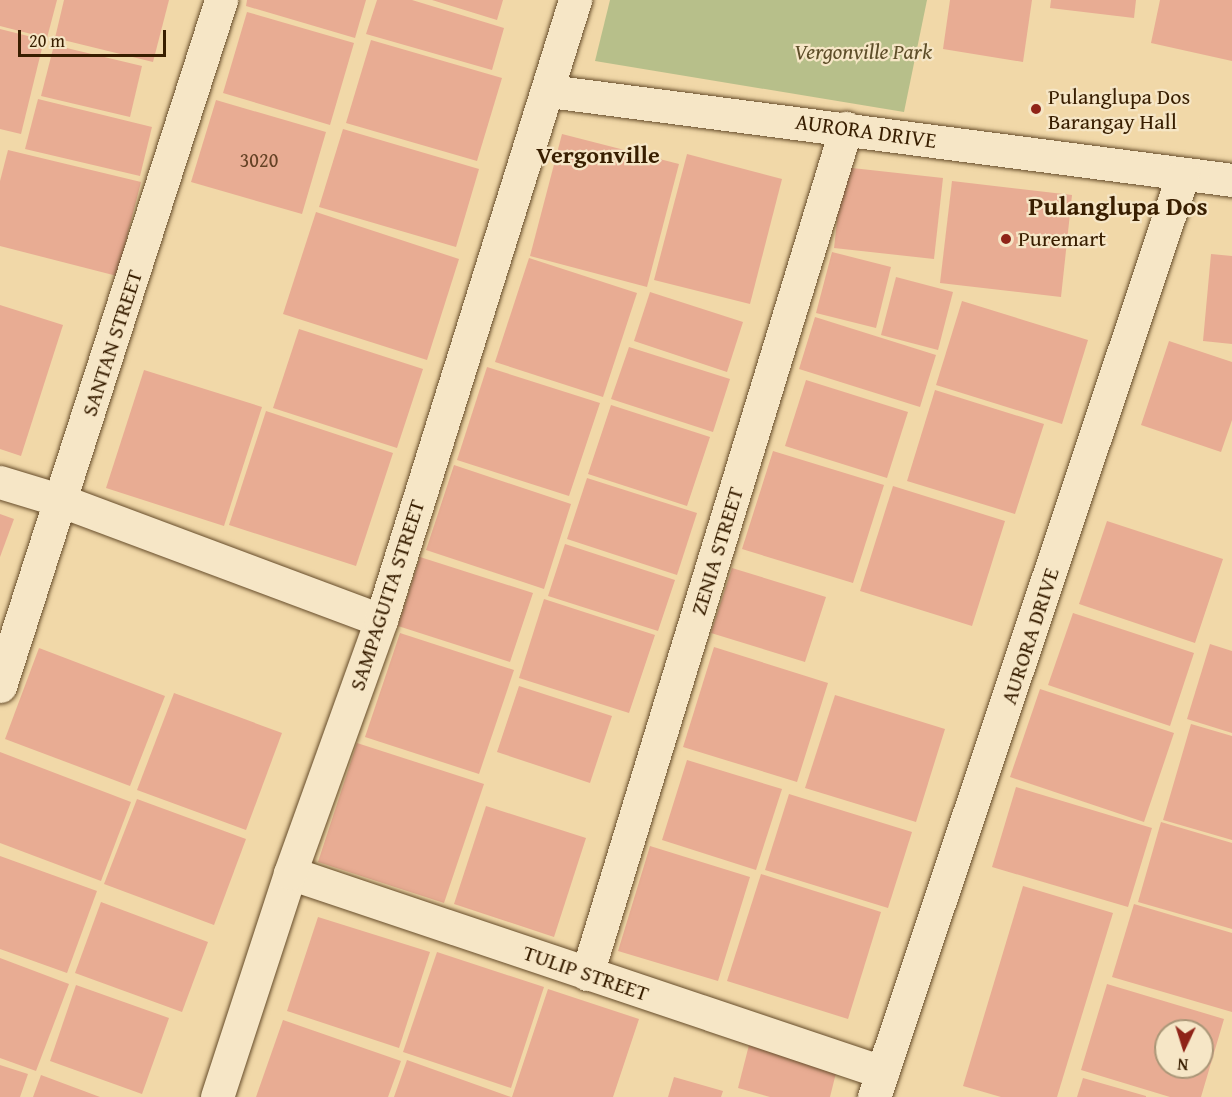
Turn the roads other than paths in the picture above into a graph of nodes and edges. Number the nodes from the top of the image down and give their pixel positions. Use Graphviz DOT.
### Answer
graph roads {
  1 [pos="221,0"];
  2 [pos="575,0"];
  3 [pos="549,91"];
  4 [pos="846,128"];
  5 [pos="1183,174"];
  6 [pos="1232,180"];
  7 [pos="0,482"];
  8 [pos="62,501"];
  9 [pos="381,620"];
  10 [pos="0,686"];
  11 [pos="290,873"];
  12 [pos="587,974"];
  13 [pos="878,1084"];
  14 [pos="217,1097"];
  1 -- 8 [label="street, SANTAN STREET"];
  2 -- 3 [label="street, SAMPAGUITA STREET"];
  3 -- 4 [label="street, AURORA DRIVE"];
  3 -- 9 [label="street, SAMPAGUITA STREET"];
  4 -- 5 [label="street, AURORA DRIVE"];
  4 -- 12 [label="street, ZENIA STREET"];
  5 -- 6 [label="street, AURORA DRIVE"];
  5 -- 13 [label="street, AURORA DRIVE"];
  7 -- 8 [label="street"];
  8 -- 9 [label="street"];
  8 -- 10 [label="street, SANTAN STREET"];
  9 -- 11 [label="street, SAMPAGUITA STREET"];
  11 -- 12 [label="street, TULIP STREET"];
  11 -- 14 [label="street, SAMPAGUITA STREET"];
  12 -- 13 [label="street, TULIP STREET"];
}
